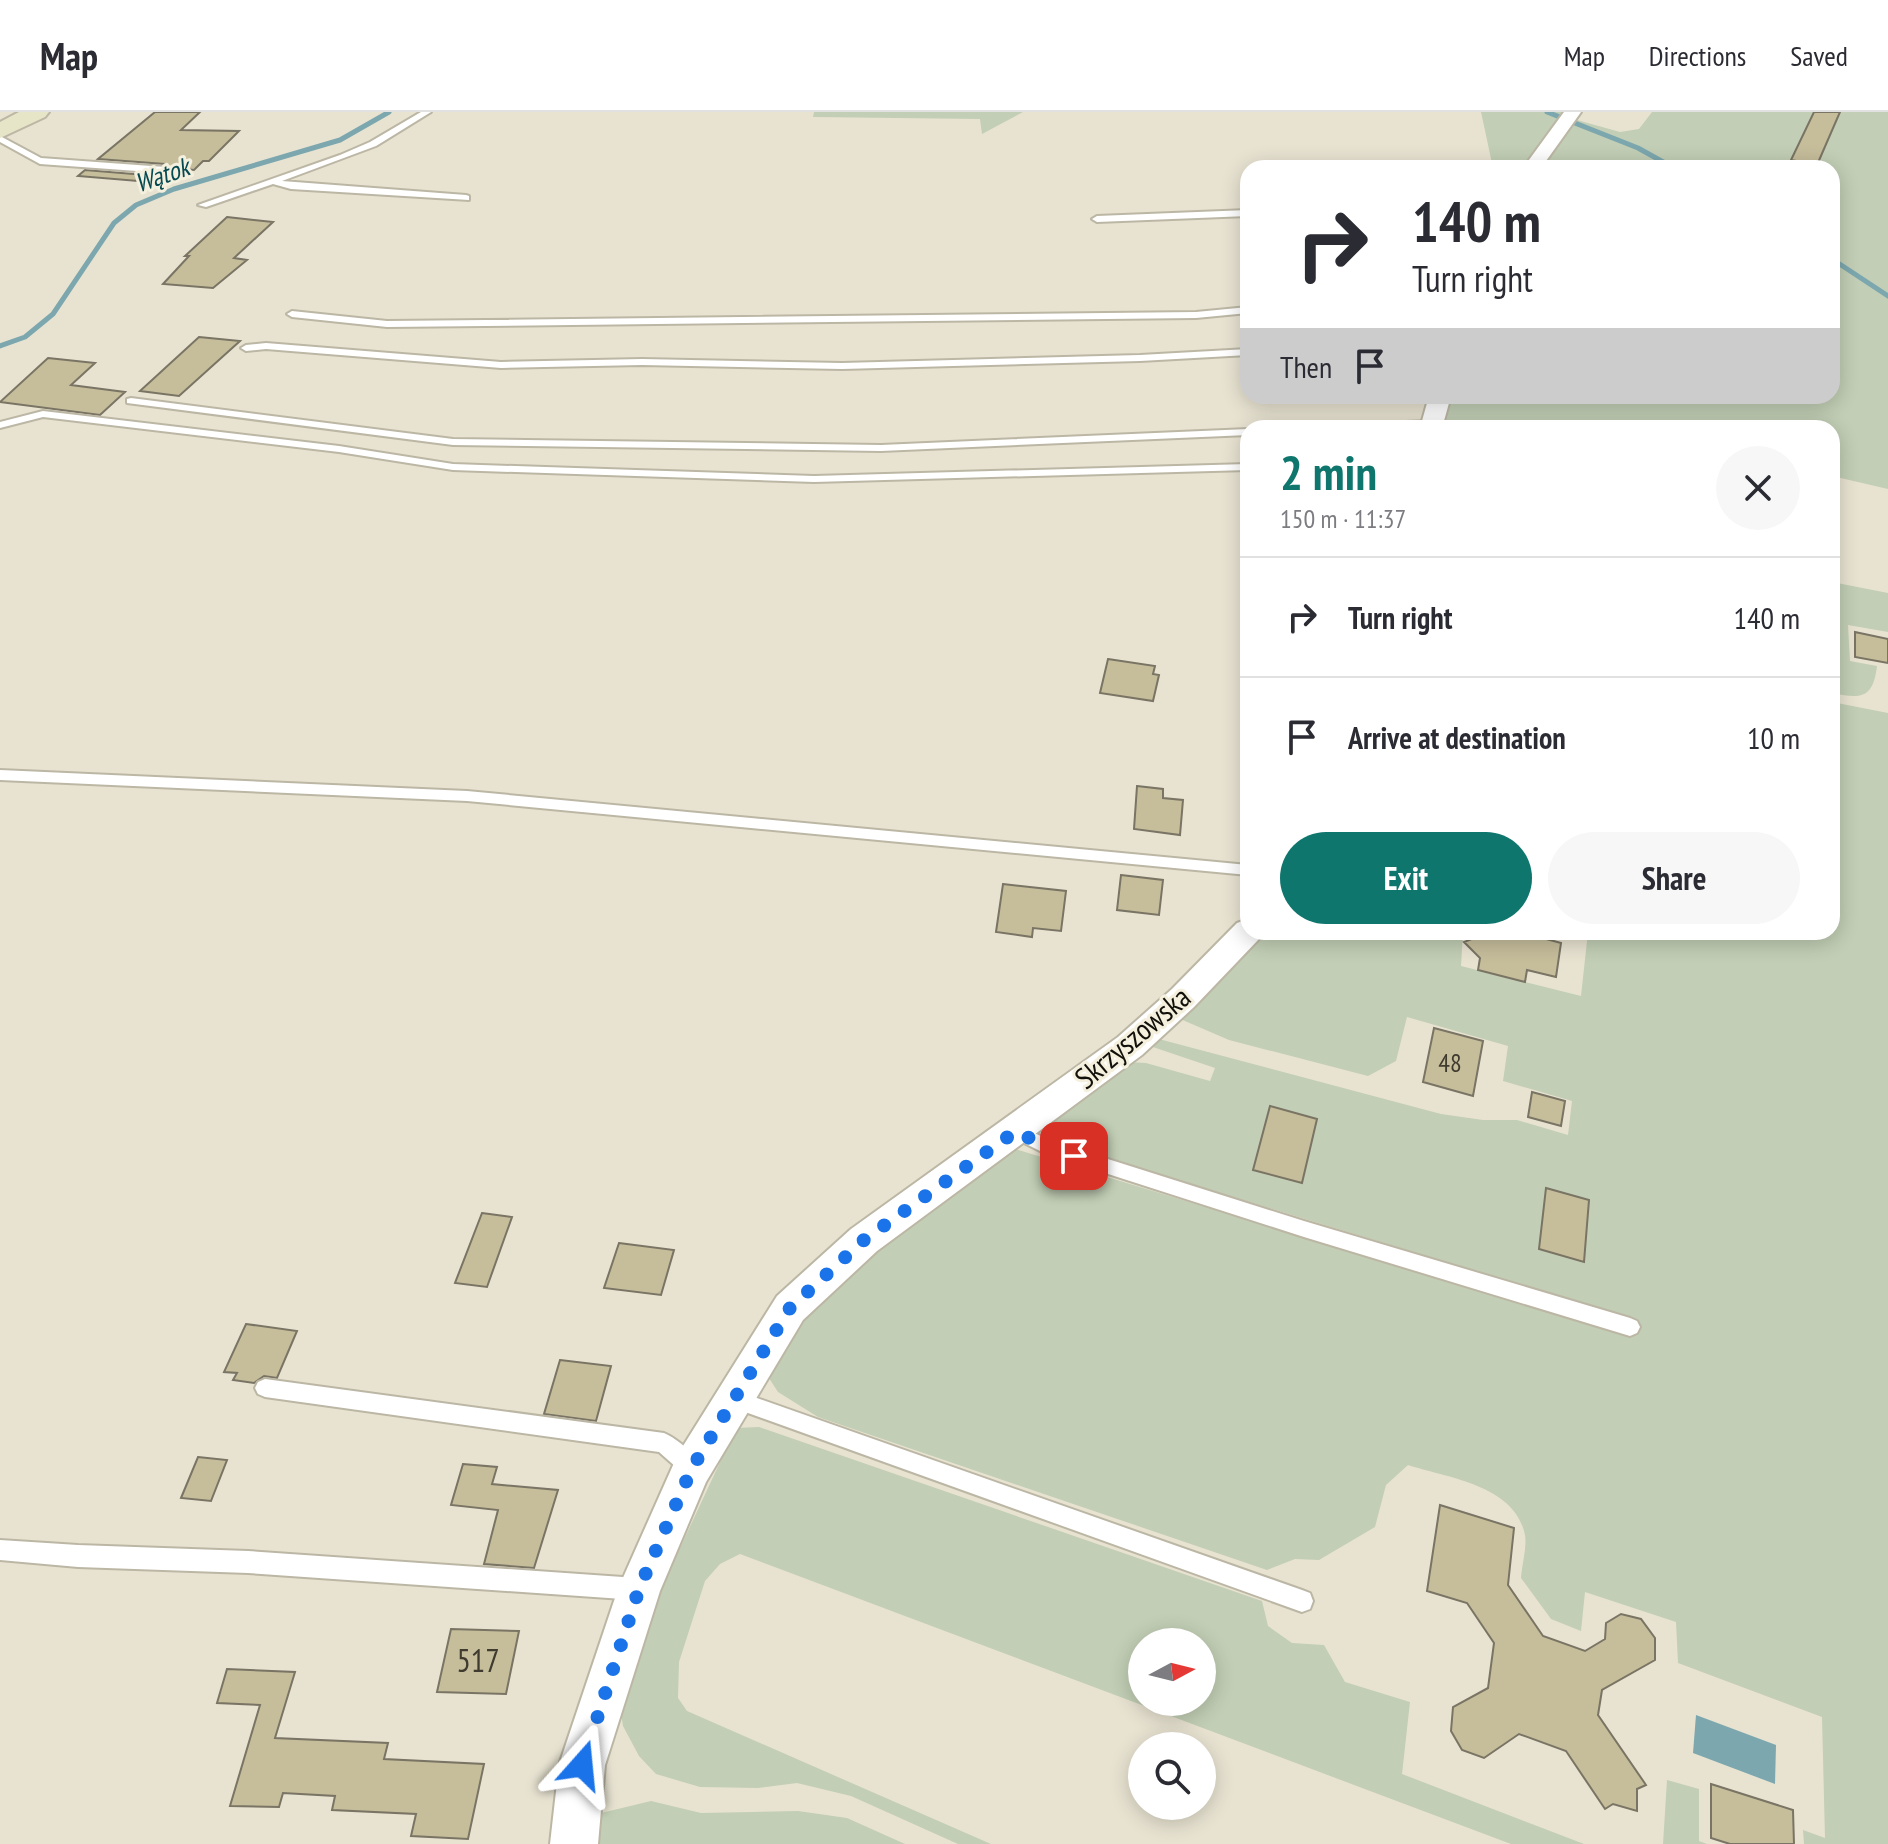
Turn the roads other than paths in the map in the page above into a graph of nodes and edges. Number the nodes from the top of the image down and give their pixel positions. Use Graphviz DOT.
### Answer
graph roads {
  1 [pos="37,112"];
  2 [pos="427,112"];
  3 [pos="1569,117"];
  4 [pos="0,131"];
  5 [pos="0,139"];
  6 [pos="1538,160"];
  7 [pos="165,170"];
  8 [pos="273,181"];
  9 [pos="466,198"];
  10 [pos="203,205"];
  11 [pos="1240,213"];
  12 [pos="1097,219"];
  13 [pos="1240,311"];
  14 [pos="292,314"];
  15 [pos="246,348"];
  16 [pos="1240,352"];
  17 [pos="131,401"];
  18 [pos="0,425"];
  19 [pos="1240,432"];
  20 [pos="1240,467"];
  21 [pos="0,775"];
  22 [pos="1240,869"];
  23 [pos="1240,939"];
  24 [pos="1016,1131"];
  25 [pos="1630,1327"];
  26 [pos="265,1388"];
  27 [pos="734,1399"];
  28 [pos="692,1468"];
  29 [pos="0,1550"];
  30 [pos="639,1589"];
  31 [pos="1302,1601"];
  32 [pos="574,1844"];
  1 -- 4 [label="street"];
  2 -- 8 [label="lane"];
  3 -- 6 [label="street"];
  5 -- 7 [label="lane"];
  8 -- 9 [label="lane"];
  8 -- 10 [label="lane"];
  11 -- 12 [label="lane"];
  13 -- 14 [label="lane"];
  15 -- 16 [label="lane"];
  17 -- 19 [label="lane"];
  18 -- 20 [label="lane"];
  21 -- 22 [label="lane"];
  23 -- 24 [label="street, Skrzyszowska"];
  24 -- 25 [label="lane"];
  24 -- 27 [label="street, Skrzyszowska"];
  26 -- 28 [label="lane"];
  27 -- 28 [label="street, Skrzyszowska"];
  27 -- 31 [label="lane"];
  28 -- 30 [label="street, Skrzyszowska"];
  29 -- 30 [label="lane"];
  30 -- 32 [label="street, Skrzyszowska"];
}
